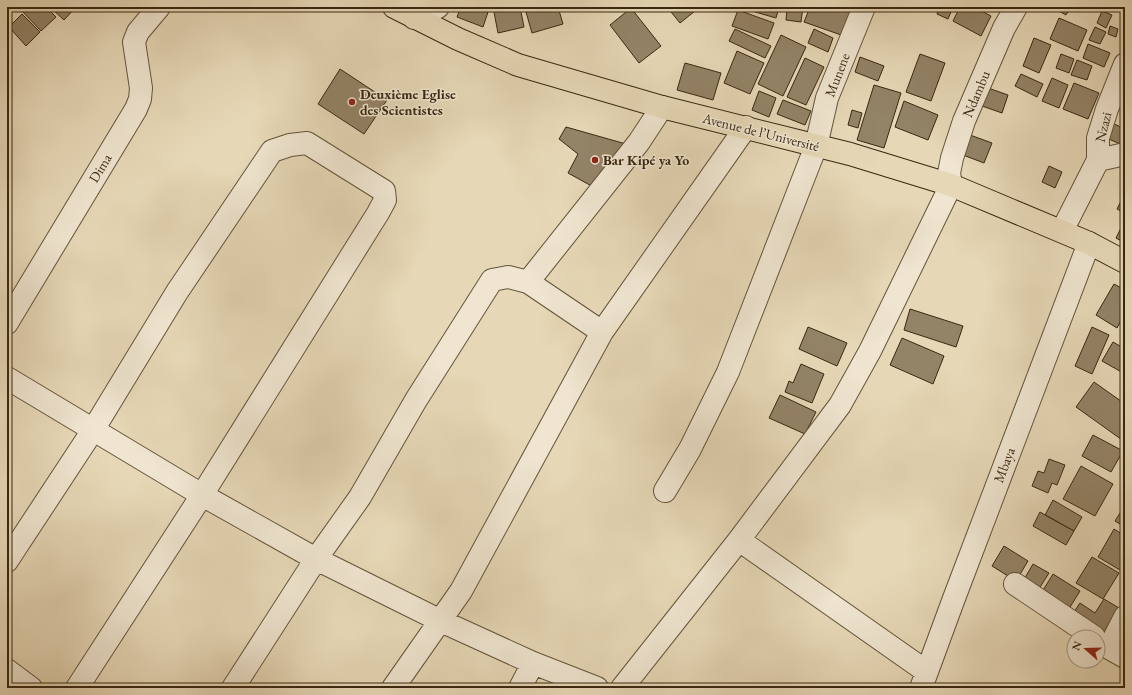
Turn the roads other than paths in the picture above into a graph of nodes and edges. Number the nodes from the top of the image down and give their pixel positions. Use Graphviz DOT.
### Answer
graph roads {
  1 [pos="159,7"];
  2 [pos="394,7"];
  3 [pos="438,7"];
  4 [pos="864,7"];
  5 [pos="1016,7"];
  6 [pos="414,18"];
  7 [pos="1125,64"];
  8 [pos="662,106"];
  9 [pos="746,127"];
  10 [pos="816,146"];
  11 [pos="1125,154"];
  12 [pos="1098,160"];
  13 [pos="951,185"];
  14 [pos="1062,231"];
  15 [pos="1089,243"];
  16 [pos="1125,262"];
  17 [pos="528,282"];
  18 [pos="7,323"];
  19 [pos="602,332"];
  20 [pos="7,378"];
  21 [pos="93,430"];
  22 [pos="665,491"];
  23 [pos="202,495"];
  24 [pos="739,540"];
  25 [pos="316,559"];
  26 [pos="7,561"];
  27 [pos="1015,584"];
  28 [pos="1125,617"];
  29 [pos="441,621"];
  30 [pos="1082,629"];
  31 [pos="1106,645"];
  32 [pos="533,663"];
  33 [pos="7,670"];
  34 [pos="924,680"];
  35 [pos="590,687"];
  36 [pos="31,688"];
  37 [pos="77,688"];
  38 [pos="233,688"];
  39 [pos="393,688"];
  40 [pos="520,688"];
  41 [pos="622,688"];
  1 -- 18 [label="street, Dima"];
  2 -- 6 [label="main road, Avenue de l’Université"];
  3 -- 6 [label="street"];
  4 -- 10 [label="street, Munene"];
  5 -- 13 [label="street, Ndambu"];
  6 -- 8 [label="main road, Avenue de l’Université"];
  7 -- 12 [label="street, Nzazi"];
  8 -- 9 [label="main road, Avenue de l’Université"];
  8 -- 17 [label="street"];
  9 -- 10 [label="main road, Avenue de l’Université"];
  9 -- 19 [label="street"];
  10 -- 13 [label="main road, Avenue de l’Université"];
  10 -- 22 [label="street, Munene"];
  11 -- 12 [label="street"];
  12 -- 14 [label="street, Nzazi"];
  13 -- 14 [label="main road, Avenue de l’Université"];
  13 -- 24 [label="street"];
  14 -- 15 [label="main road, Avenue de l’Université"];
  15 -- 16 [label="main road, Avenue de l’Université"];
  15 -- 34 [label="street, Mbaya"];
  17 -- 19 [label="street"];
  17 -- 25 [label="street"];
  19 -- 29 [label="street"];
  20 -- 21 [label="street"];
  21 -- 23 [label="street"];
  21 -- 23 [label="street"];
  21 -- 26 [label="street"];
  23 -- 25 [label="street"];
  23 -- 37 [label="street"];
  24 -- 34 [label="street"];
  24 -- 41 [label="street"];
  25 -- 29 [label="street"];
  25 -- 38 [label="street"];
  27 -- 30 [label="street"];
  28 -- 31 [label="street"];
  29 -- 32 [label="street"];
  29 -- 39 [label="street"];
  32 -- 35 [label="street"];
  32 -- 40 [label="street"];
  33 -- 36 [label="street"];
}
